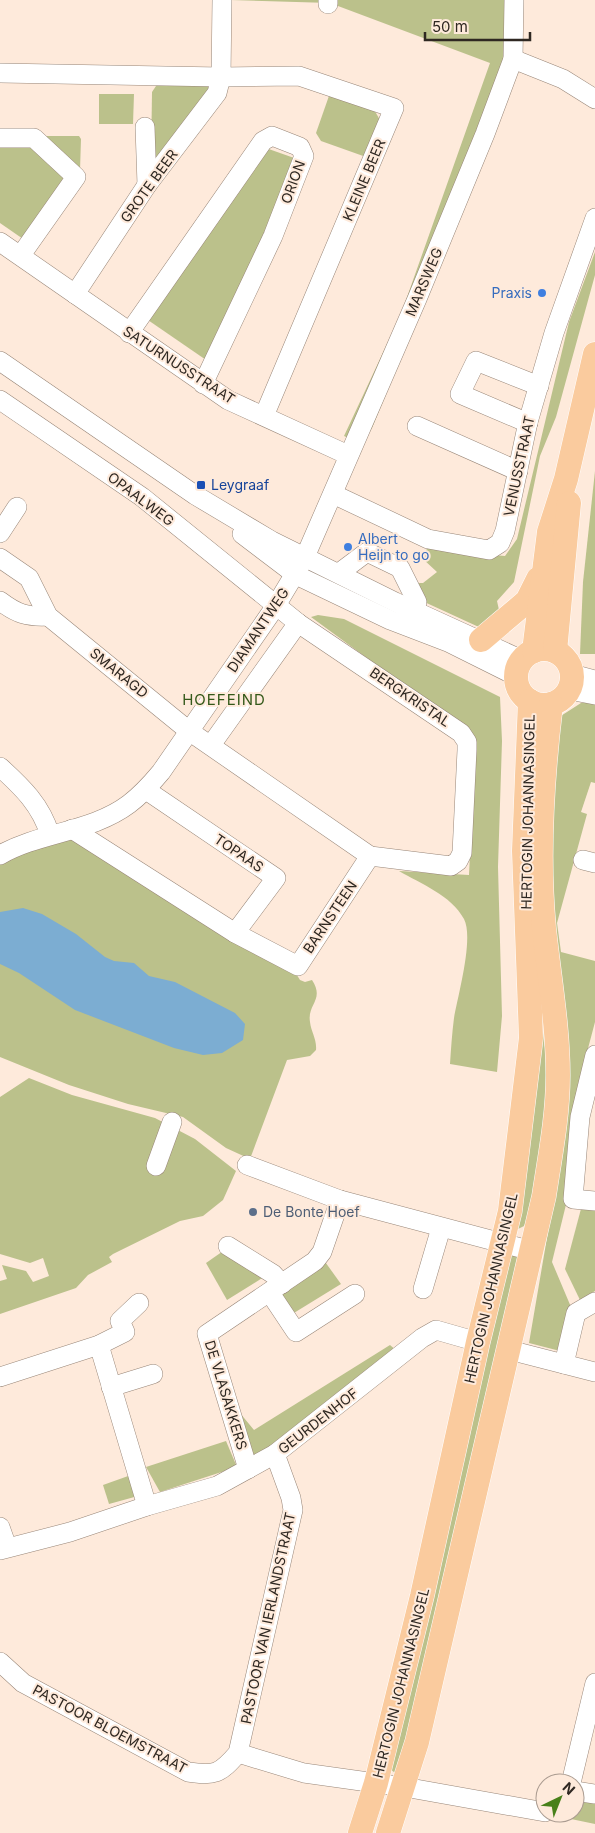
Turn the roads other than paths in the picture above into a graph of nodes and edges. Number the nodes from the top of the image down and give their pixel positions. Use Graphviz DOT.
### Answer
graph roads {
  1 [pos="222,0"];
  2 [pos="514,0"];
  3 [pos="513,59"];
  4 [pos="0,73"];
  5 [pos="221,77"];
  6 [pos="595,99"];
  7 [pos="145,126"];
  8 [pos="0,138"];
  9 [pos="147,185"];
  10 [pos="595,218"];
  11 [pos="0,242"];
  12 [pos="21,255"];
  13 [pos="74,294"];
  14 [pos="129,333"];
  15 [pos="595,354"];
  16 [pos="0,361"];
  17 [pos="203,384"];
  18 [pos="539,386"];
  19 [pos="0,400"];
  20 [pos="264,416"];
  21 [pos="528,423"];
  22 [pos="417,426"];
  23 [pos="348,455"];
  24 [pos="518,471"];
  25 [pos="566,479"];
  26 [pos="333,494"];
  27 [pos="195,495"];
  28 [pos="17,507"];
  29 [pos="0,533"];
  30 [pos="305,557"];
  31 [pos="0,558"];
  32 [pos="544,566"];
  33 [pos="339,573"];
  34 [pos="296,575"];
  35 [pos="0,601"];
  36 [pos="275,607"];
  37 [pos="48,616"];
  38 [pos="413,619"];
  39 [pos="298,623"];
  40 [pos="481,640"];
  41 [pos="532,660"];
  42 [pos="595,680"];
  43 [pos="556,692"];
  44 [pos="595,695"];
  45 [pos="189,731"];
  46 [pos="211,745"];
  47 [pos="0,767"];
  48 [pos="146,790"];
  49 [pos="72,829"];
  50 [pos="50,834"];
  51 [pos="0,855"];
  52 [pos="370,856"];
  53 [pos="235,932"];
  54 [pos="595,1055"];
  55 [pos="172,1122"];
  56 [pos="246,1165"];
  57 [pos="156,1166"];
  58 [pos="340,1200"];
  59 [pos="595,1201"];
  60 [pos="441,1228"];
  61 [pos="503,1244"];
  62 [pos="228,1246"];
  63 [pos="532,1251"];
  64 [pos="276,1289"];
  65 [pos="423,1290"];
  66 [pos="355,1294"];
  67 [pos="595,1302"];
  68 [pos="139,1303"];
  69 [pos="478,1342"];
  70 [pos="99,1345"];
  71 [pos="509,1350"];
  72 [pos="564,1364"];
  73 [pos="595,1372"];
  74 [pos="153,1374"];
  75 [pos="0,1377"];
  76 [pos="111,1387"];
  77 [pos="275,1454"];
  78 [pos="248,1469"];
  79 [pos="146,1512"];
  80 [pos="0,1527"];
  81 [pos="4,1548"];
  82 [pos="0,1662"];
  83 [pos="595,1683"];
  84 [pos="238,1753"];
  85 [pos="573,1773"];
  86 [pos="376,1783"];
  87 [pos="404,1786"];
  88 [pos="535,1810"];
  89 [pos="360,1833"];
  90 [pos="388,1833"];
  1 -- 5 [label="street, GROTE BEER"];
  2 -- 3 [label="street, MARSWEG"];
  3 -- 6 [label="street"];
  3 -- 23 [label="street, MARSWEG"];
  4 -- 5 [label="street"];
  5 -- 9 [label="street, GROTE BEER"];
  5 -- 20 [label="street, KLEINE BEER"];
  7 -- 9 [label="street"];
  8 -- 12 [label="street"];
  9 -- 13 [label="street, GROTE BEER"];
  10 -- 18 [label="street, VENUSSTRAAT"];
  11 -- 12 [label="street, SATURNUSSTRAAT"];
  12 -- 13 [label="street, SATURNUSSTRAAT"];
  13 -- 14 [label="street, SATURNUSSTRAAT"];
  14 -- 17 [label="street, SATURNUSSTRAAT"];
  14 -- 17 [label="street, ORION"];
  15 -- 25 [label="main road"];
  16 -- 27 [label="street"];
  17 -- 20 [label="street, SATURNUSSTRAAT"];
  18 -- 21 [label="street, VENUSSTRAAT"];
  18 -- 21 [label="street"];
  19 -- 36 [label="street, OPAALWEG"];
  20 -- 23 [label="street, SATURNUSSTRAAT"];
  21 -- 24 [label="street, VENUSSTRAAT"];
  22 -- 24 [label="street"];
  23 -- 26 [label="street, MARSWEG"];
  24 -- 26 [label="street, VENUSSTRAAT"];
  25 -- 32 [label="main road"];
  25 -- 41 [label="main road"];
  26 -- 30 [label="street, MARSWEG"];
  27 -- 30 [label="street"];
  27 -- 34 [label="street"];
  28 -- 29 [label="street"];
  30 -- 33 [label="street"];
  30 -- 34 [label="street, DIAMANTWEG"];
  31 -- 37 [label="street, SMARAGD"];
  32 -- 40 [label="main road"];
  32 -- 41 [label="main road"];
  33 -- 38 [label="street"];
  33 -- 38 [label="street"];
  34 -- 36 [label="street, DIAMANTWEG"];
  34 -- 38 [label="street"];
  35 -- 37 [label="street"];
  36 -- 39 [label="street, BERGKRISTAL"];
  36 -- 45 [label="street, DIAMANTWEG"];
  37 -- 45 [label="street, SMARAGD"];
  38 -- 40 [label="street"];
  38 -- 41 [label="street"];
  39 -- 46 [label="street, DIAMANTWEG"];
  39 -- 52 [label="street, BERGKRISTAL"];
  40 -- 41 [label="street"];
  41 -- 43 [label="main road"];
  41 -- 43 [label="main road"];
  42 -- 43 [label="street"];
  43 -- 44 [label="street"];
  43 -- 61 [label="main road, HERTOGIN JOHANNASINGEL"];
  43 -- 63 [label="main road, HERTOGIN JOHANNASINGEL"];
  45 -- 46 [label="street"];
  45 -- 48 [label="street, DIAMANTWEG"];
  46 -- 52 [label="street"];
  47 -- 50 [label="street"];
  48 -- 49 [label="street, DIAMANTWEG"];
  48 -- 53 [label="street, TOPAAS"];
  49 -- 50 [label="street, DIAMANTWEG"];
  49 -- 53 [label="street, BARNSTEEN"];
  50 -- 51 [label="street, DIAMANTWEG"];
  52 -- 53 [label="street, BARNSTEEN"];
  54 -- 59 [label="street"];
  55 -- 57 [label="street"];
  56 -- 58 [label="street"];
  58 -- 60 [label="street"];
  58 -- 64 [label="street, DE VLASAKKERS"];
  60 -- 61 [label="street"];
  60 -- 65 [label="street"];
  61 -- 63 [label="street"];
  61 -- 69 [label="main road, HERTOGIN JOHANNASINGEL"];
  62 -- 64 [label="street"];
  63 -- 71 [label="main road, HERTOGIN JOHANNASINGEL"];
  64 -- 66 [label="street"];
  64 -- 78 [label="street, DE VLASAKKERS"];
  67 -- 72 [label="street"];
  68 -- 70 [label="street"];
  69 -- 77 [label="street, GEURDENHOF"];
  69 -- 86 [label="main road, HERTOGIN JOHANNASINGEL"];
  70 -- 75 [label="street"];
  70 -- 76 [label="street"];
  71 -- 72 [label="street"];
  71 -- 87 [label="main road, HERTOGIN JOHANNASINGEL"];
  72 -- 73 [label="street"];
  74 -- 76 [label="street"];
  76 -- 79 [label="street"];
  77 -- 78 [label="street, GEURDENHOF"];
  77 -- 84 [label="street, PASTOOR VAN IERLANDSTRAAT"];
  78 -- 79 [label="street, GEURDENHOF"];
  79 -- 81 [label="street, GEURDENHOF"];
  80 -- 81 [label="street, GEURDENHOF"];
  82 -- 84 [label="street, PASTOOR BLOEMSTRAAT"];
  83 -- 85 [label="street"];
  84 -- 86 [label="street"];
  86 -- 87 [label="street"];
  86 -- 89 [label="main road, HERTOGIN JOHANNASINGEL"];
  87 -- 88 [label="street"];
  87 -- 90 [label="main road, HERTOGIN JOHANNASINGEL"];
}
